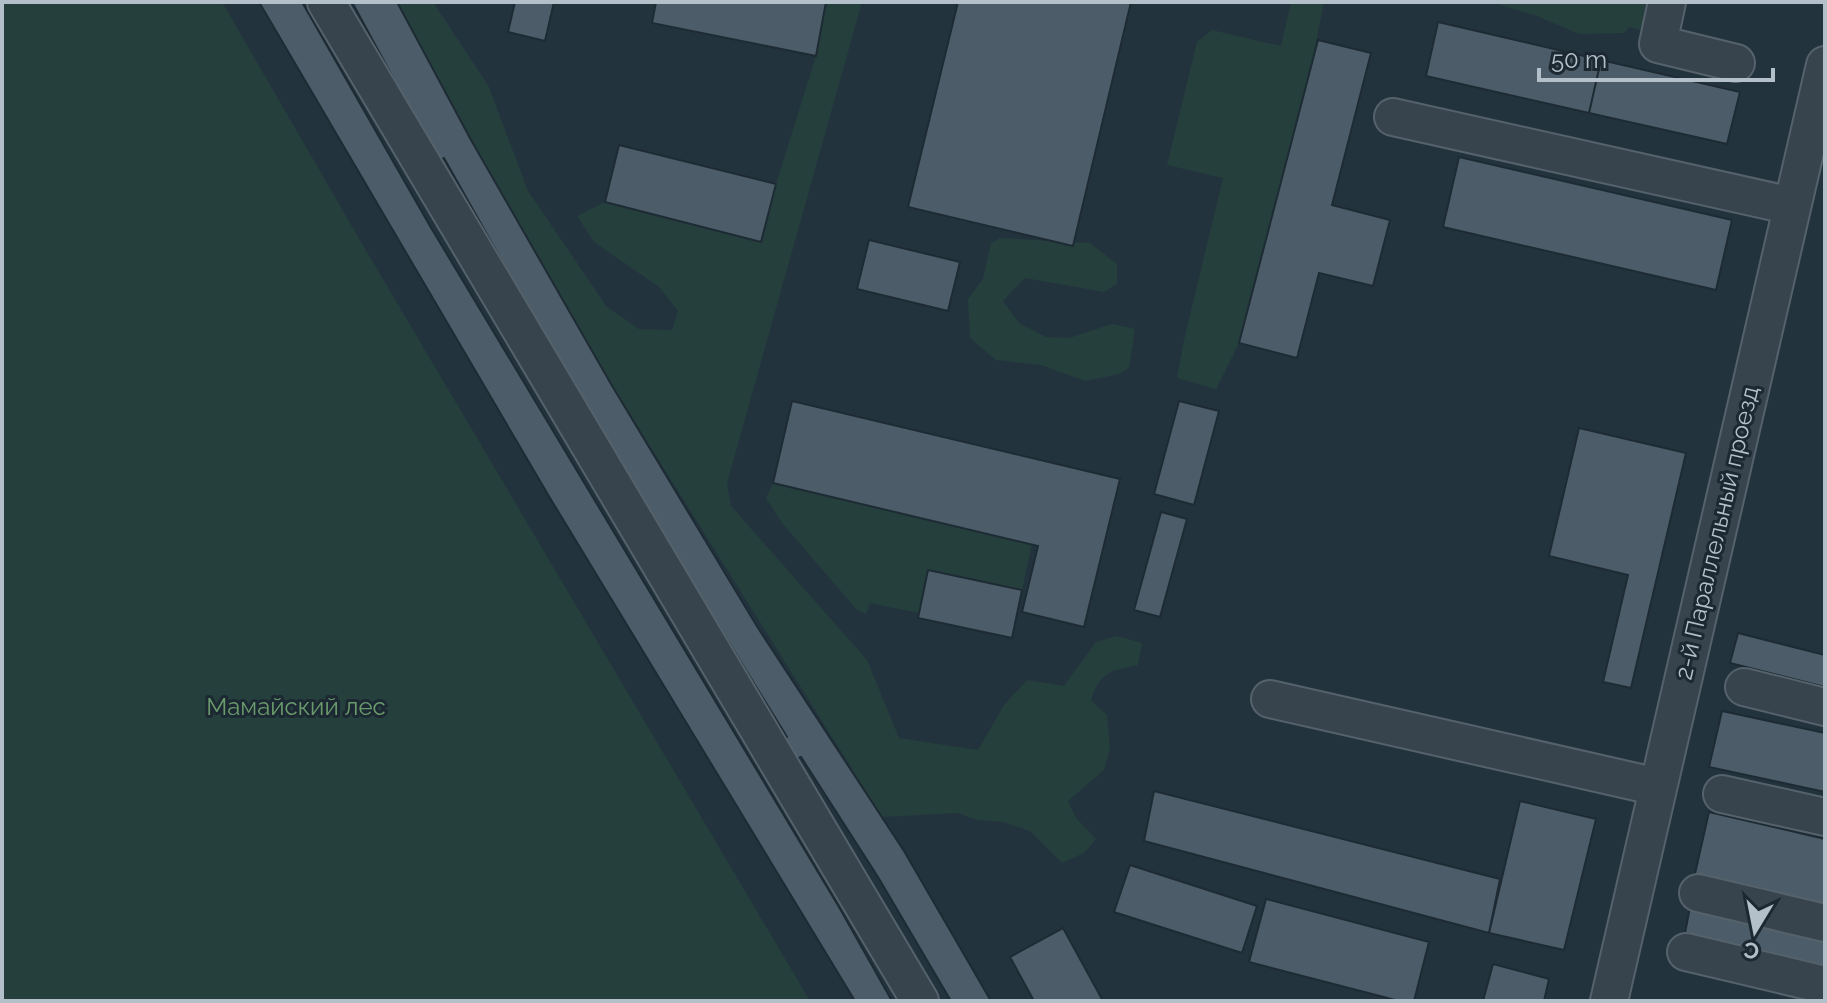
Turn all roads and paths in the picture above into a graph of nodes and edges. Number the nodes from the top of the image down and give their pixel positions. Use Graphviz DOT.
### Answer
graph roads {
  1 [pos="326,2"];
  2 [pos="1667,2"];
  3 [pos="1736,63"];
  4 [pos="1825,65"];
  5 [pos="1393,117"];
  6 [pos="1792,206"];
  7 [pos="1744,687"];
  8 [pos="1270,699"];
  9 [pos="1825,707"];
  10 [pos="1658,787"];
  11 [pos="1722,794"];
  12 [pos="1825,817"];
  13 [pos="1698,893"];
  14 [pos="1825,923"];
  15 [pos="1686,952"];
  16 [pos="1825,985"];
  17 [pos="920,1001"];
  18 [pos="1609,1001"];
  1 -- 17 [label="street"];
  2 -- 3 [label="street"];
  4 -- 6 [label="street, 2-й Параллельный проезд"];
  5 -- 6 [label="street"];
  6 -- 10 [label="street, 2-й Параллельный проезд"];
  7 -- 9 [label="street"];
  8 -- 10 [label="street"];
  10 -- 18 [label="street, 2-й Параллельный проезд"];
  11 -- 12 [label="street"];
  13 -- 14 [label="street"];
  15 -- 16 [label="street"];
}
